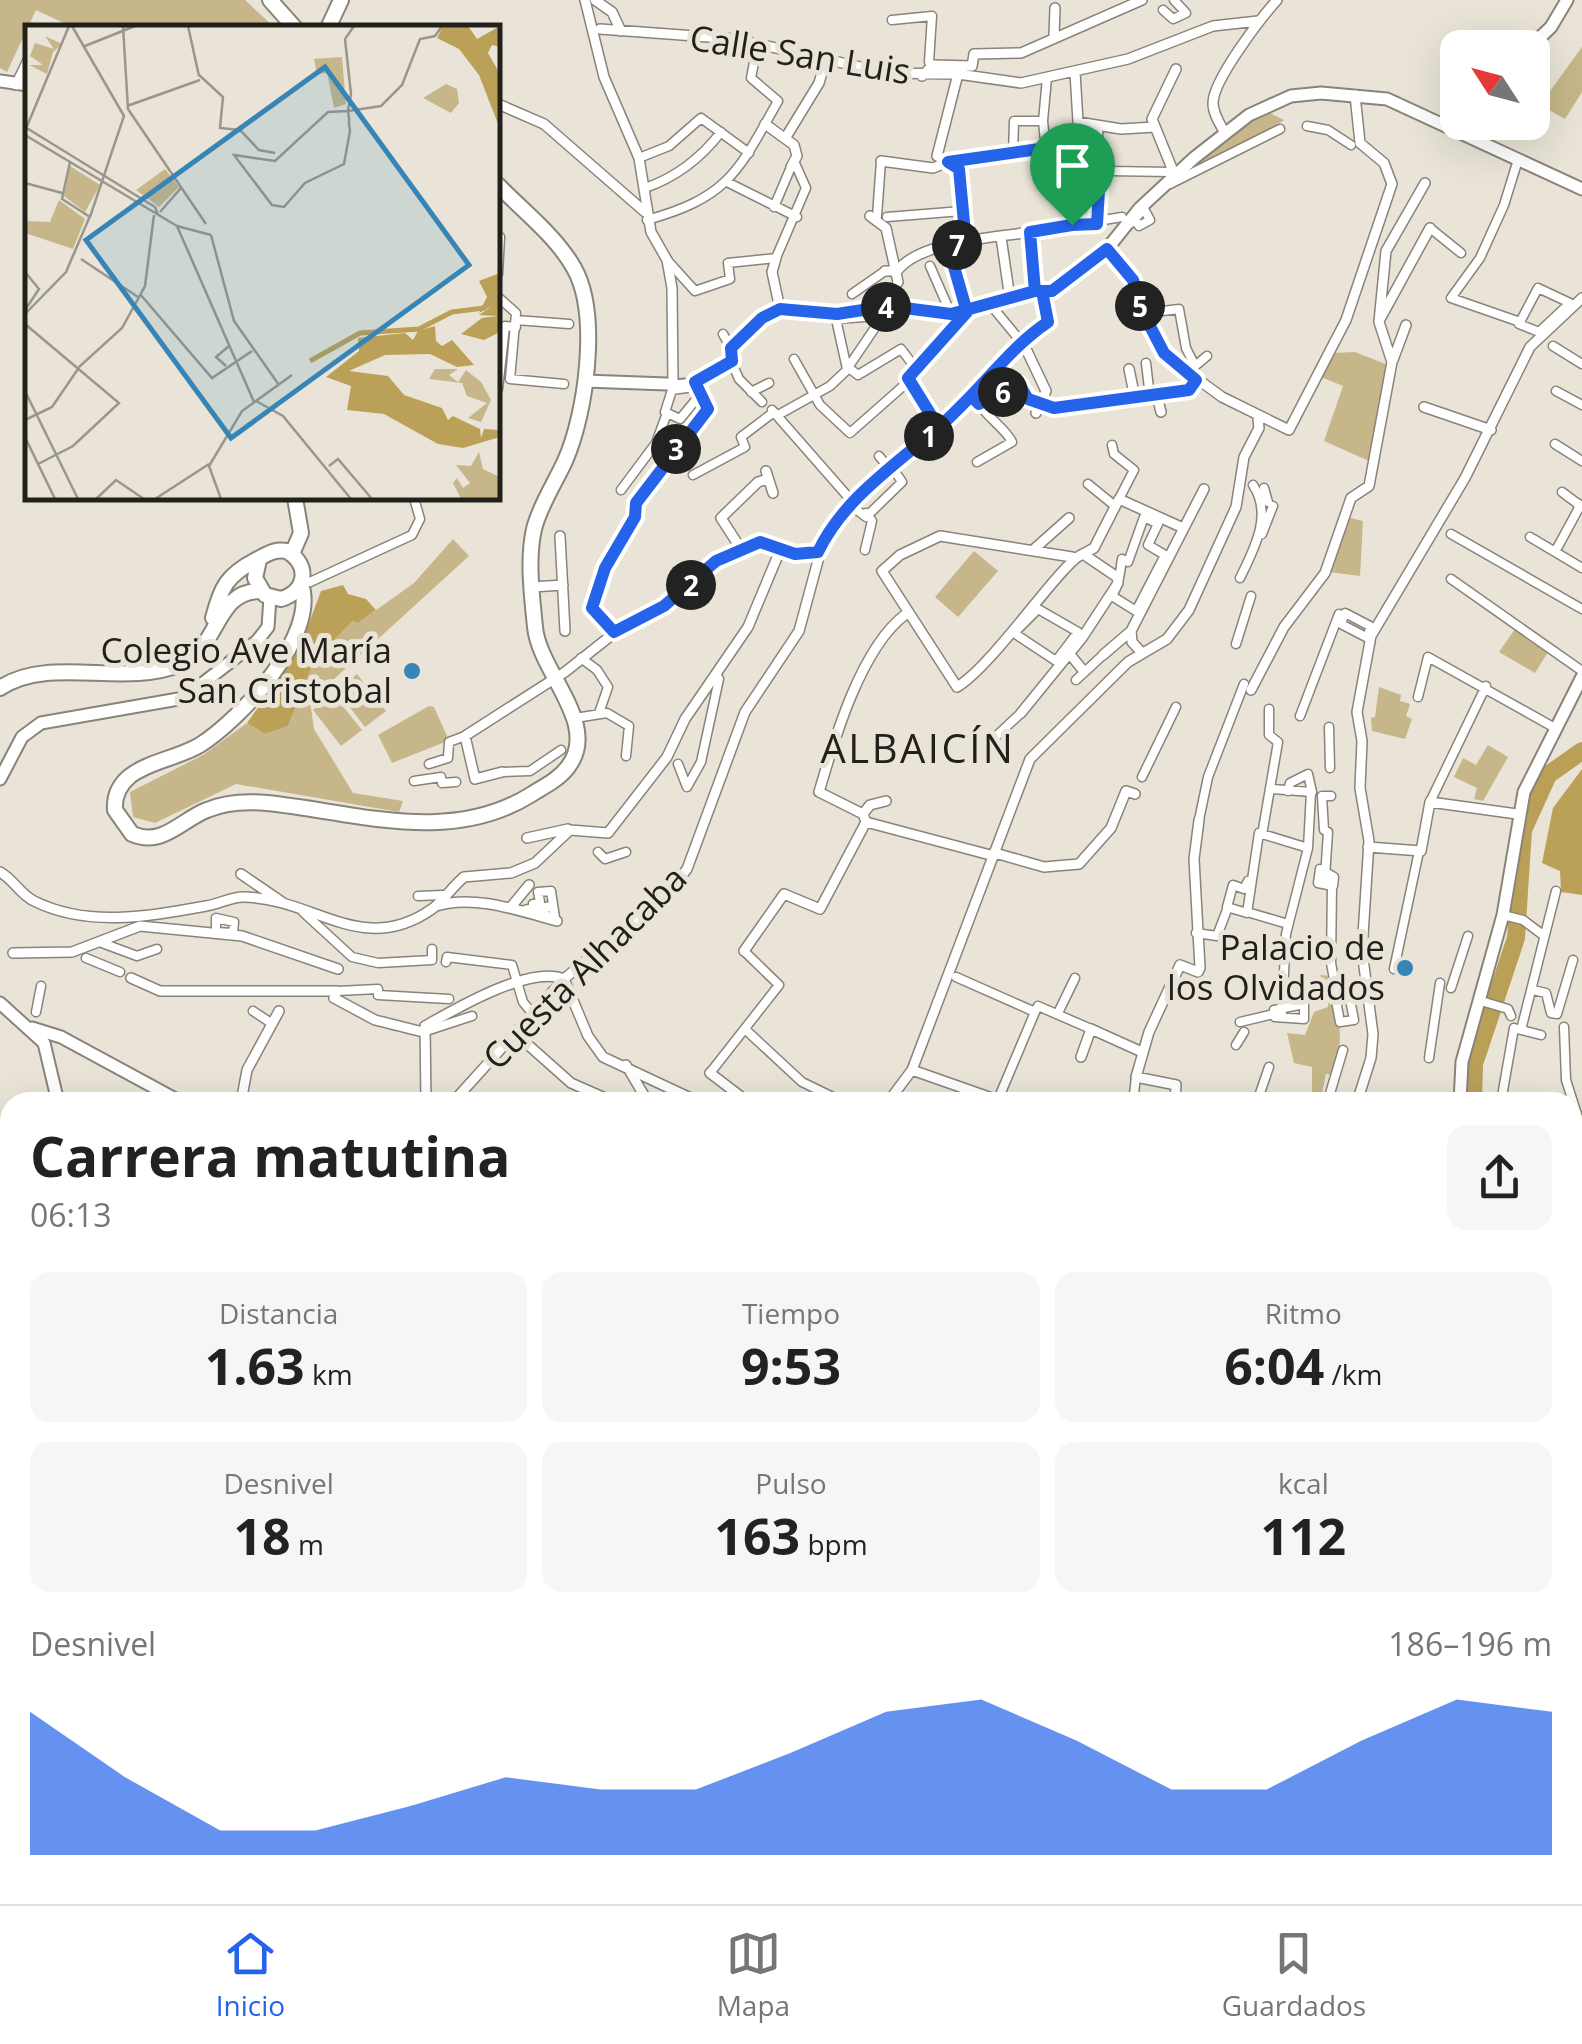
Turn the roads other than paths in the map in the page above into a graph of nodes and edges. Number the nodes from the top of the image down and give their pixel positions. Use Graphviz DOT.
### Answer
graph roads {
  1 [pos="270,0"];
  2 [pos="342,0"];
  3 [pos="584,0"];
  4 [pos="594,0"];
  5 [pos="1142,0"];
  6 [pos="1174,0"];
  7 [pos="1277,0"];
  8 [pos="1567,0"];
  9 [pos="1054,8"];
  10 [pos="1162,10"];
  11 [pos="892,20"];
  12 [pos="1258,21"];
  13 [pos="292,25"];
  14 [pos="330,25"];
  15 [pos="593,29"];
  16 [pos="621,30"];
  17 [pos="1547,30"];
  18 [pos="1054,36"];
  19 [pos="756,46"];
  20 [pos="826,60"];
  21 [pos="933,65"];
  22 [pos="1176,69"];
  23 [pos="1075,72"];
  24 [pos="958,74"];
  25 [pos="922,76"];
  26 [pos="1047,78"];
  27 [pos="0,81"];
  28 [pos="22,85"];
  29 [pos="1355,95"];
  30 [pos="500,105"];
  31 [pos="1044,121"];
  32 [pos="765,124"];
  33 [pos="1440,124"];
  34 [pos="1099,126"];
  35 [pos="1306,126"];
  36 [pos="1155,127"];
  37 [pos="1280,129"];
  38 [pos="721,132"];
  39 [pos="1225,134"];
  40 [pos="1473,140"];
  41 [pos="790,141"];
  42 [pos="1351,145"];
  43 [pos="1046,148"];
  44 [pos="749,154"];
  45 [pos="1013,154"];
  46 [pos="960,157"];
  47 [pos="638,158"];
  48 [pos="881,162"];
  49 [pos="948,162"];
  50 [pos="1517,163"];
  51 [pos="792,164"];
  52 [pos="1066,170"];
  53 [pos="1097,173"];
  54 [pos="1172,177"];
  55 [pos="729,182"];
  56 [pos="1425,184"];
  57 [pos="500,187"];
  58 [pos="645,188"];
  59 [pos="1582,190"];
  60 [pos="774,207"];
  61 [pos="962,211"];
  62 [pos="646,216"];
  63 [pos="878,217"];
  64 [pos="797,218"];
  65 [pos="1381,218"];
  66 [pos="1127,220"];
  67 [pos="1097,224"];
  68 [pos="1072,225"];
  69 [pos="1430,228"];
  70 [pos="1030,232"];
  71 [pos="1001,237"];
  72 [pos="966,244"];
  73 [pos="1107,249"];
  74 [pos="1386,251"];
  75 [pos="937,254"];
  76 [pos="1461,254"];
  77 [pos="776,258"];
  78 [pos="667,260"];
  79 [pos="885,271"];
  80 [pos="897,276"];
  81 [pos="1038,291"];
  82 [pos="852,294"];
  83 [pos="892,296"];
  84 [pos="1011,296"];
  85 [pos="500,298"];
  86 [pos="1582,298"];
  87 [pos="780,309"];
  88 [pos="994,310"];
  89 [pos="1143,310"];
  90 [pos="967,312"];
  91 [pos="951,314"];
  92 [pos="1379,322"];
  93 [pos="1520,322"];
  94 [pos="516,324"];
  95 [pos="569,324"];
  96 [pos="1406,326"];
  97 [pos="723,334"];
  98 [pos="1552,346"];
  99 [pos="1023,348"];
  100 [pos="731,354"];
  101 [pos="1207,356"];
  102 [pos="794,359"];
  103 [pos="1392,362"];
  104 [pos="1146,363"];
  105 [pos="1582,364"];
  106 [pos="849,368"];
  107 [pos="1129,369"];
  108 [pos="918,370"];
  109 [pos="500,371"];
  110 [pos="910,380"];
  111 [pos="1196,380"];
  112 [pos="584,381"];
  113 [pos="695,382"];
  114 [pos="769,383"];
  115 [pos="564,384"];
  116 [pos="672,384"];
  117 [pos="1556,391"];
  118 [pos="751,392"];
  119 [pos="814,396"];
  120 [pos="1154,396"];
  121 [pos="1136,398"];
  122 [pos="1028,399"];
  123 [pos="975,400"];
  124 [pos="762,402"];
  125 [pos="924,402"];
  126 [pos="1582,405"];
  127 [pos="1424,407"];
  128 [pos="1039,408"];
  129 [pos="1161,412"];
  130 [pos="667,413"];
  131 [pos="775,413"];
  132 [pos="1258,419"];
  133 [pos="939,428"];
  134 [pos="1491,430"];
  135 [pos="1555,444"];
  136 [pos="1112,445"];
  137 [pos="879,456"];
  138 [pos="1582,461"];
  139 [pos="977,462"];
  140 [pos="888,467"];
  141 [pos="693,476"];
  142 [pos="1088,484"];
  143 [pos="1204,489"];
  144 [pos="621,490"];
  145 [pos="1562,492"];
  146 [pos="773,493"];
  147 [pos="295,500"];
  148 [pos="415,500"];
  149 [pos="853,502"];
  150 [pos="1117,503"];
  151 [pos="1580,506"];
  152 [pos="867,514"];
  153 [pos="1068,518"];
  154 [pos="1182,527"];
  155 [pos="1452,534"];
  156 [pos="560,536"];
  157 [pos="1530,536"];
  158 [pos="809,540"];
  159 [pos="1257,543"];
  160 [pos="781,548"];
  161 [pos="865,550"];
  162 [pos="1033,550"];
  163 [pos="743,552"];
  164 [pos="816,552"];
  165 [pos="1555,552"];
  166 [pos="292,554"];
  167 [pos="1084,554"];
  168 [pos="260,560"];
  169 [pos="1071,561"];
  170 [pos="1582,568"];
  171 [pos="1121,578"];
  172 [pos="1240,578"];
  173 [pos="1451,579"];
  174 [pos="306,583"];
  175 [pos="563,584"];
  176 [pos="536,586"];
  177 [pos="271,596"];
  178 [pos="1251,596"];
  179 [pos="1582,610"];
  180 [pos="595,611"];
  181 [pos="906,614"];
  182 [pos="1339,614"];
  183 [pos="214,630"];
  184 [pos="565,631"];
  185 [pos="1131,631"];
  186 [pos="614,632"];
  187 [pos="293,640"];
  188 [pos="1236,644"];
  189 [pos="1068,652"];
  190 [pos="1142,653"];
  191 [pos="1103,654"];
  192 [pos="581,658"];
  193 [pos="1057,660"];
  194 [pos="1082,668"];
  195 [pos="716,674"];
  196 [pos="1582,674"];
  197 [pos="552,679"];
  198 [pos="1076,680"];
  199 [pos="1486,686"];
  200 [pos="1248,687"];
  201 [pos="0,688"];
  202 [pos="1418,697"];
  203 [pos="1176,706"];
  204 [pos="1269,709"];
  205 [pos="599,713"];
  206 [pos="1020,713"];
  207 [pos="1300,716"];
  208 [pos="575,718"];
  209 [pos="1329,728"];
  210 [pos="1555,728"];
  211 [pos="465,736"];
  212 [pos="992,741"];
  213 [pos="561,750"];
  214 [pos="626,756"];
  215 [pos="429,764"];
  216 [pos="678,764"];
  217 [pos="1330,768"];
  218 [pos="502,772"];
  219 [pos="1142,777"];
  220 [pos="0,779"];
  221 [pos="414,781"];
  222 [pos="456,782"];
  223 [pos="1272,788"];
  224 [pos="1288,791"];
  225 [pos="1312,792"];
  226 [pos="1135,794"];
  227 [pos="1331,796"];
  228 [pos="886,800"];
  229 [pos="1430,802"];
  230 [pos="1518,814"];
  231 [pos="864,818"];
  232 [pos="1199,820"];
  233 [pos="570,830"];
  234 [pos="1260,834"];
  235 [pos="527,838"];
  236 [pos="1368,847"];
  237 [pos="1308,848"];
  238 [pos="598,852"];
  239 [pos="626,852"];
  240 [pos="1420,852"];
  241 [pos="995,855"];
  242 [pos="0,872"];
  243 [pos="242,874"];
  244 [pos="1248,881"];
  245 [pos="529,885"];
  246 [pos="1556,891"];
  247 [pos="418,896"];
  248 [pos="443,896"];
  249 [pos="284,904"];
  250 [pos="298,906"];
  251 [pos="436,906"];
  252 [pos="511,907"];
  253 [pos="549,907"];
  254 [pos="1228,907"];
  255 [pos="528,909"];
  256 [pos="1247,912"];
  257 [pos="1506,916"];
  258 [pos="144,921"];
  259 [pos="556,921"];
  260 [pos="1288,924"];
  261 [pos="1196,933"];
  262 [pos="1543,935"];
  263 [pos="1468,936"];
  264 [pos="102,943"];
  265 [pos="157,949"];
  266 [pos="432,950"];
  267 [pos="744,952"];
  268 [pos="13,953"];
  269 [pos="86,958"];
  270 [pos="1573,960"];
  271 [pos="446,962"];
  272 [pos="338,969"];
  273 [pos="1394,969"];
  274 [pos="120,972"];
  275 [pos="956,977"];
  276 [pos="130,978"];
  277 [pos="1076,978"];
  278 [pos="564,980"];
  279 [pos="517,984"];
  280 [pos="1440,984"];
  281 [pos="41,986"];
  282 [pos="1451,988"];
  283 [pos="1336,990"];
  284 [pos="1532,990"];
  285 [pos="337,991"];
  286 [pos="1512,995"];
  287 [pos="448,998"];
  288 [pos="1482,1001"];
  289 [pos="0,1006"];
  290 [pos="253,1011"];
  291 [pos="278,1011"];
  292 [pos="36,1012"];
  293 [pos="1035,1012"];
  294 [pos="532,1013"];
  295 [pos="1058,1014"];
  296 [pos="472,1016"];
  297 [pos="1240,1022"];
  298 [pos="271,1023"];
  299 [pos="1564,1027"];
  300 [pos="32,1028"];
  301 [pos="1091,1029"];
  302 [pos="1518,1029"];
  303 [pos="423,1032"];
  304 [pos="746,1032"];
  305 [pos="1244,1032"];
  306 [pos="1541,1034"];
  307 [pos="517,1035"];
  308 [pos="61,1038"];
  309 [pos="1236,1046"];
  310 [pos="45,1048"];
  311 [pos="1343,1050"];
  312 [pos="1142,1052"];
  313 [pos="1081,1057"];
  314 [pos="1429,1058"];
  315 [pos="626,1066"];
  316 [pos="1269,1067"];
  317 [pos="912,1070"];
  318 [pos="710,1073"];
  319 [pos="1136,1077"];
  320 [pos="56,1092"];
  321 [pos="162,1092"];
  322 [pos="243,1092"];
  323 [pos="426,1092"];
  324 [pos="462,1092"];
  325 [pos="591,1092"];
  326 [pos="642,1092"];
  327 [pos="678,1092"];
  328 [pos="735,1092"];
  329 [pos="822,1092"];
  330 [pos="899,1092"];
  331 [pos="972,1092"];
  332 [pos="1004,1092"];
  333 [pos="1134,1092"];
  334 [pos="1176,1092"];
  335 [pos="1260,1092"];
  336 [pos="1330,1092"];
  337 [pos="1359,1092"];
  338 [pos="1460,1092"];
  339 [pos="1503,1092"];
  340 [pos="1570,1092"];
  1 -- 13 [label="main road"];
  2 -- 14 [label="main road"];
  3 -- 15 [label="street"];
  4 -- 16 [label="street"];
  5 -- 18 [label="street"];
  6 -- 10 [label="street"];
  7 -- 12 [label="street"];
  8 -- 17 [label="street"];
  9 -- 18 [label="street"];
  11 -- 21 [label="street"];
  12 -- 23 [label="street, Calle San Luis"];
  12 -- 39 [label="street"];
  15 -- 16 [label="street, Calle San Luis"];
  15 -- 47 [label="street"];
  16 -- 19 [label="street, Calle San Luis"];
  18 -- 21 [label="street"];
  19 -- 20 [label="street, Calle San Luis"];
  19 -- 32 [label="street"];
  20 -- 25 [label="street, Calle San Luis"];
  20 -- 41 [label="street"];
  21 -- 25 [label="street"];
  22 -- 36 [label="street"];
  23 -- 26 [label="street, Calle San Luis"];
  23 -- 34 [label="street"];
  24 -- 25 [label="street, Calle San Luis"];
  24 -- 26 [label="street, Calle San Luis"];
  24 -- 49 [label="street"];
  26 -- 31 [label="street"];
  27 -- 28 [label="street"];
  29 -- 33 [label="street"];
  29 -- 39 [label="street"];
  29 -- 65 [label="street"];
  30 -- 62 [label="street"];
  31 -- 43 [label="street"];
  31 -- 45 [label="street"];
  32 -- 41 [label="street"];
  32 -- 44 [label="street"];
  34 -- 36 [label="street"];
  34 -- 53 [label="street"];
  35 -- 42 [label="street"];
  36 -- 54 [label="street"];
  37 -- 54 [label="street"];
  38 -- 44 [label="street"];
  38 -- 47 [label="street"];
  38 -- 58 [label="street"];
  39 -- 54 [label="street"];
  40 -- 59 [label="street"];
  41 -- 51 [label="street"];
  43 -- 45 [label="street"];
  43 -- 52 [label="street"];
  44 -- 55 [label="street"];
  45 -- 46 [label="street"];
  46 -- 49 [label="street"];
  47 -- 58 [label="street"];
  48 -- 49 [label="street"];
  48 -- 63 [label="street"];
  49 -- 61 [label="street"];
  50 -- 93 [label="street"];
  51 -- 60 [label="street"];
  51 -- 64 [label="street"];
  52 -- 53 [label="street"];
  52 -- 68 [label="street"];
  53 -- 54 [label="street"];
  53 -- 67 [label="street"];
  54 -- 66 [label="street"];
  55 -- 60 [label="street"];
  55 -- 62 [label="street"];
  56 -- 74 [label="street"];
  57 -- 112 [label="main road"];
  58 -- 62 [label="street"];
  60 -- 64 [label="street"];
  61 -- 63 [label="street"];
  61 -- 72 [label="street"];
  62 -- 78 [label="street"];
  63 -- 80 [label="street"];
  64 -- 77 [label="street"];
  65 -- 74 [label="street"];
  65 -- 132 [label="street"];
  66 -- 67 [label="street"];
  66 -- 73 [label="street"];
  67 -- 68 [label="street"];
  68 -- 70 [label="street"];
  69 -- 76 [label="street"];
  69 -- 92 [label="street"];
  70 -- 71 [label="street"];
  70 -- 81 [label="street"];
  71 -- 72 [label="street"];
  71 -- 84 [label="street"];
  72 -- 75 [label="street"];
  73 -- 81 [label="street"];
  73 -- 89 [label="street"];
  74 -- 92 [label="street"];
  75 -- 80 [label="street"];
  75 -- 90 [label="street"];
  75 -- 91 [label="street"];
  77 -- 78 [label="street"];
  77 -- 87 [label="street"];
  78 -- 116 [label="street"];
  79 -- 80 [label="street"];
  79 -- 82 [label="street"];
  80 -- 83 [label="street"];
  81 -- 84 [label="street"];
  81 -- 99 [label="street, Cuesta Alhacaba"];
  84 -- 84 [label="street"];
  84 -- 90 [label="street"];
  85 -- 94 [label="street"];
  86 -- 134 [label="street"];
  87 -- 91 [label="street"];
  87 -- 100 [label="street"];
  88 -- 99 [label="street"];
  89 -- 101 [label="street"];
  89 -- 111 [label="street"];
  90 -- 91 [label="street"];
  90 -- 108 [label="street"];
  92 -- 103 [label="street"];
  93 -- 93 [label="street"];
  94 -- 95 [label="street"];
  94 -- 109 [label="street"];
  94 -- 115 [label="street"];
  96 -- 103 [label="street"];
  97 -- 100 [label="street"];
  98 -- 105 [label="street"];
  99 -- 123 [label="street, Cuesta Alhacaba"];
  99 -- 128 [label="street"];
  100 -- 113 [label="street"];
  100 -- 118 [label="street"];
  102 -- 119 [label="street"];
  103 -- 200 [label="street"];
  104 -- 120 [label="street"];
  106 -- 106 [label="street"];
  106 -- 108 [label="street"];
  106 -- 119 [label="street"];
  107 -- 121 [label="street"];
  108 -- 110 [label="street"];
  110 -- 119 [label="street"];
  110 -- 125 [label="street"];
  111 -- 120 [label="street"];
  111 -- 132 [label="street"];
  112 -- 116 [label="street"];
  112 -- 176 [label="main road"];
  113 -- 116 [label="street"];
  113 -- 180 [label="street"];
  114 -- 118 [label="street"];
  117 -- 126 [label="street"];
  118 -- 124 [label="street"];
  119 -- 131 [label="street"];
  120 -- 121 [label="street"];
  120 -- 129 [label="street"];
  121 -- 128 [label="street"];
  122 -- 123 [label="street"];
  122 -- 128 [label="street"];
  123 -- 133 [label="street, Cuesta Alhacaba"];
  123 -- 139 [label="street"];
  125 -- 133 [label="street"];
  127 -- 134 [label="street"];
  130 -- 130 [label="street"];
  130 -- 144 [label="street"];
  131 -- 141 [label="street"];
  131 -- 149 [label="street"];
  132 -- 190 [label="street"];
  133 -- 149 [label="street, Cuesta Alhacaba"];
  134 -- 236 [label="street"];
  135 -- 138 [label="street"];
  136 -- 150 [label="street"];
  137 -- 140 [label="street"];
  142 -- 150 [label="street"];
  143 -- 154 [label="street"];
  145 -- 151 [label="street"];
  146 -- 163 [label="street"];
  147 -- 166 [label="main road"];
  148 -- 174 [label="street"];
  149 -- 152 [label="street"];
  149 -- 152 [label="street"];
  149 -- 164 [label="street, Cuesta Alhacaba"];
  150 -- 154 [label="street"];
  150 -- 167 [label="street"];
  151 -- 165 [label="street"];
  152 -- 161 [label="street"];
  153 -- 162 [label="street"];
  154 -- 185 [label="street"];
  155 -- 179 [label="street"];
  156 -- 175 [label="street"];
  157 -- 165 [label="street"];
  158 -- 164 [label="street"];
  159 -- 159 [label="street"];
  159 -- 172 [label="street"];
  160 -- 163 [label="street"];
  160 -- 164 [label="street"];
  160 -- 195 [label="street"];
  162 -- 169 [label="street"];
  162 -- 181 [label="street"];
  163 -- 186 [label="street"];
  164 -- 278 [label="street, Cuesta Alhacaba"];
  165 -- 170 [label="street"];
  166 -- 168 [label="main road"];
  166 -- 174 [label="main road"];
  167 -- 169 [label="street"];
  167 -- 189 [label="street"];
  168 -- 177 [label="main road"];
  168 -- 183 [label="main road"];
  169 -- 181 [label="street"];
  171 -- 171 [label="street"];
  173 -- 196 [label="street"];
  174 -- 177 [label="main road"];
  174 -- 187 [label="main road"];
  175 -- 176 [label="street"];
  175 -- 184 [label="street"];
  176 -- 197 [label="main road"];
  177 -- 183 [label="main road"];
  177 -- 187 [label="main road"];
  177 -- 220 [label="street"];
  178 -- 188 [label="street"];
  180 -- 186 [label="street"];
  181 -- 231 [label="street"];
  182 -- 207 [label="street"];
  183 -- 201 [label="main road"];
  185 -- 190 [label="street"];
  185 -- 191 [label="street"];
  186 -- 192 [label="street"];
  187 -- 208 [label="main road"];
  189 -- 194 [label="street"];
  189 -- 206 [label="street"];
  190 -- 241 [label="street"];
  191 -- 198 [label="street"];
  192 -- 197 [label="street"];
  192 -- 205 [label="street"];
  193 -- 193 [label="street"];
  195 -- 216 [label="street"];
  195 -- 233 [label="street"];
  196 -- 210 [label="street"];
  197 -- 208 [label="main road"];
  197 -- 211 [label="street"];
  199 -- 202 [label="street"];
  199 -- 210 [label="street"];
  199 -- 229 [label="street"];
  200 -- 232 [label="street"];
  203 -- 219 [label="street"];
  204 -- 223 [label="street"];
  205 -- 208 [label="street"];
  205 -- 214 [label="street"];
  206 -- 212 [label="street"];
  209 -- 217 [label="street"];
  210 -- 230 [label="street"];
  211 -- 215 [label="street"];
  211 -- 218 [label="street"];
  213 -- 218 [label="street"];
  221 -- 222 [label="street"];
  223 -- 224 [label="street"];
  223 -- 234 [label="street"];
  224 -- 225 [label="street"];
  224 -- 225 [label="street"];
  225 -- 237 [label="street"];
  226 -- 241 [label="street"];
  227 -- 283 [label="street"];
  228 -- 231 [label="street"];
  229 -- 230 [label="street"];
  229 -- 240 [label="street"];
  230 -- 257 [label="street"];
  231 -- 241 [label="street"];
  231 -- 267 [label="street"];
  232 -- 261 [label="street"];
  233 -- 235 [label="street"];
  233 -- 248 [label="street"];
  234 -- 237 [label="street"];
  234 -- 244 [label="street"];
  236 -- 240 [label="street"];
  236 -- 337 [label="street"];
  237 -- 260 [label="street"];
  238 -- 239 [label="street"];
  240 -- 273 [label="street"];
  241 -- 317 [label="street"];
  242 -- 258 [label="street"];
  243 -- 249 [label="street"];
  244 -- 254 [label="street"];
  244 -- 256 [label="street"];
  245 -- 252 [label="street"];
  246 -- 262 [label="street"];
  247 -- 248 [label="street"];
  248 -- 251 [label="street"];
  249 -- 250 [label="street"];
  249 -- 258 [label="street"];
  250 -- 251 [label="street"];
  250 -- 266 [label="street"];
  251 -- 252 [label="street"];
  252 -- 255 [label="street"];
  253 -- 255 [label="street"];
  254 -- 256 [label="street"];
  254 -- 261 [label="street"];
  255 -- 259 [label="street"];
  256 -- 260 [label="street"];
  257 -- 262 [label="street"];
  257 -- 288 [label="street"];
  258 -- 264 [label="street"];
  258 -- 272 [label="street"];
  260 -- 297 [label="street"];
  261 -- 312 [label="street"];
  262 -- 284 [label="street"];
  263 -- 282 [label="street"];
  264 -- 265 [label="street"];
  264 -- 268 [label="street"];
  267 -- 304 [label="street"];
  269 -- 274 [label="street"];
  270 -- 284 [label="street"];
  271 -- 279 [label="street"];
  275 -- 293 [label="street"];
  276 -- 285 [label="street"];
  277 -- 295 [label="street"];
  278 -- 279 [label="street"];
  278 -- 307 [label="street, Cuesta Alhacaba"];
  278 -- 315 [label="street"];
  279 -- 294 [label="street"];
  279 -- 303 [label="street"];
  280 -- 314 [label="street"];
  281 -- 292 [label="street"];
  284 -- 302 [label="street"];
  285 -- 287 [label="street"];
  285 -- 303 [label="street"];
  286 -- 288 [label="street"];
  288 -- 338 [label="street"];
  289 -- 300 [label="street"];
  289 -- 310 [label="street"];
  290 -- 298 [label="street"];
  291 -- 298 [label="street"];
  293 -- 295 [label="street"];
  293 -- 332 [label="street"];
  295 -- 301 [label="street"];
  296 -- 303 [label="street"];
  298 -- 322 [label="street"];
  299 -- 340 [label="street"];
  300 -- 308 [label="street"];
  300 -- 310 [label="street"];
  301 -- 312 [label="street"];
  301 -- 313 [label="street"];
  302 -- 306 [label="street"];
  302 -- 339 [label="street"];
  303 -- 323 [label="street"];
  304 -- 318 [label="street"];
  304 -- 329 [label="street"];
  305 -- 309 [label="street"];
  307 -- 324 [label="street, Cuesta Alhacaba"];
  307 -- 325 [label="street"];
  308 -- 310 [label="street"];
  308 -- 321 [label="street"];
  310 -- 320 [label="street"];
  311 -- 336 [label="street"];
  312 -- 319 [label="street"];
  315 -- 326 [label="street"];
  315 -- 327 [label="street"];
  316 -- 335 [label="street"];
  317 -- 330 [label="street"];
  317 -- 331 [label="street"];
  318 -- 328 [label="street"];
  319 -- 333 [label="street"];
  319 -- 334 [label="street"];
}
